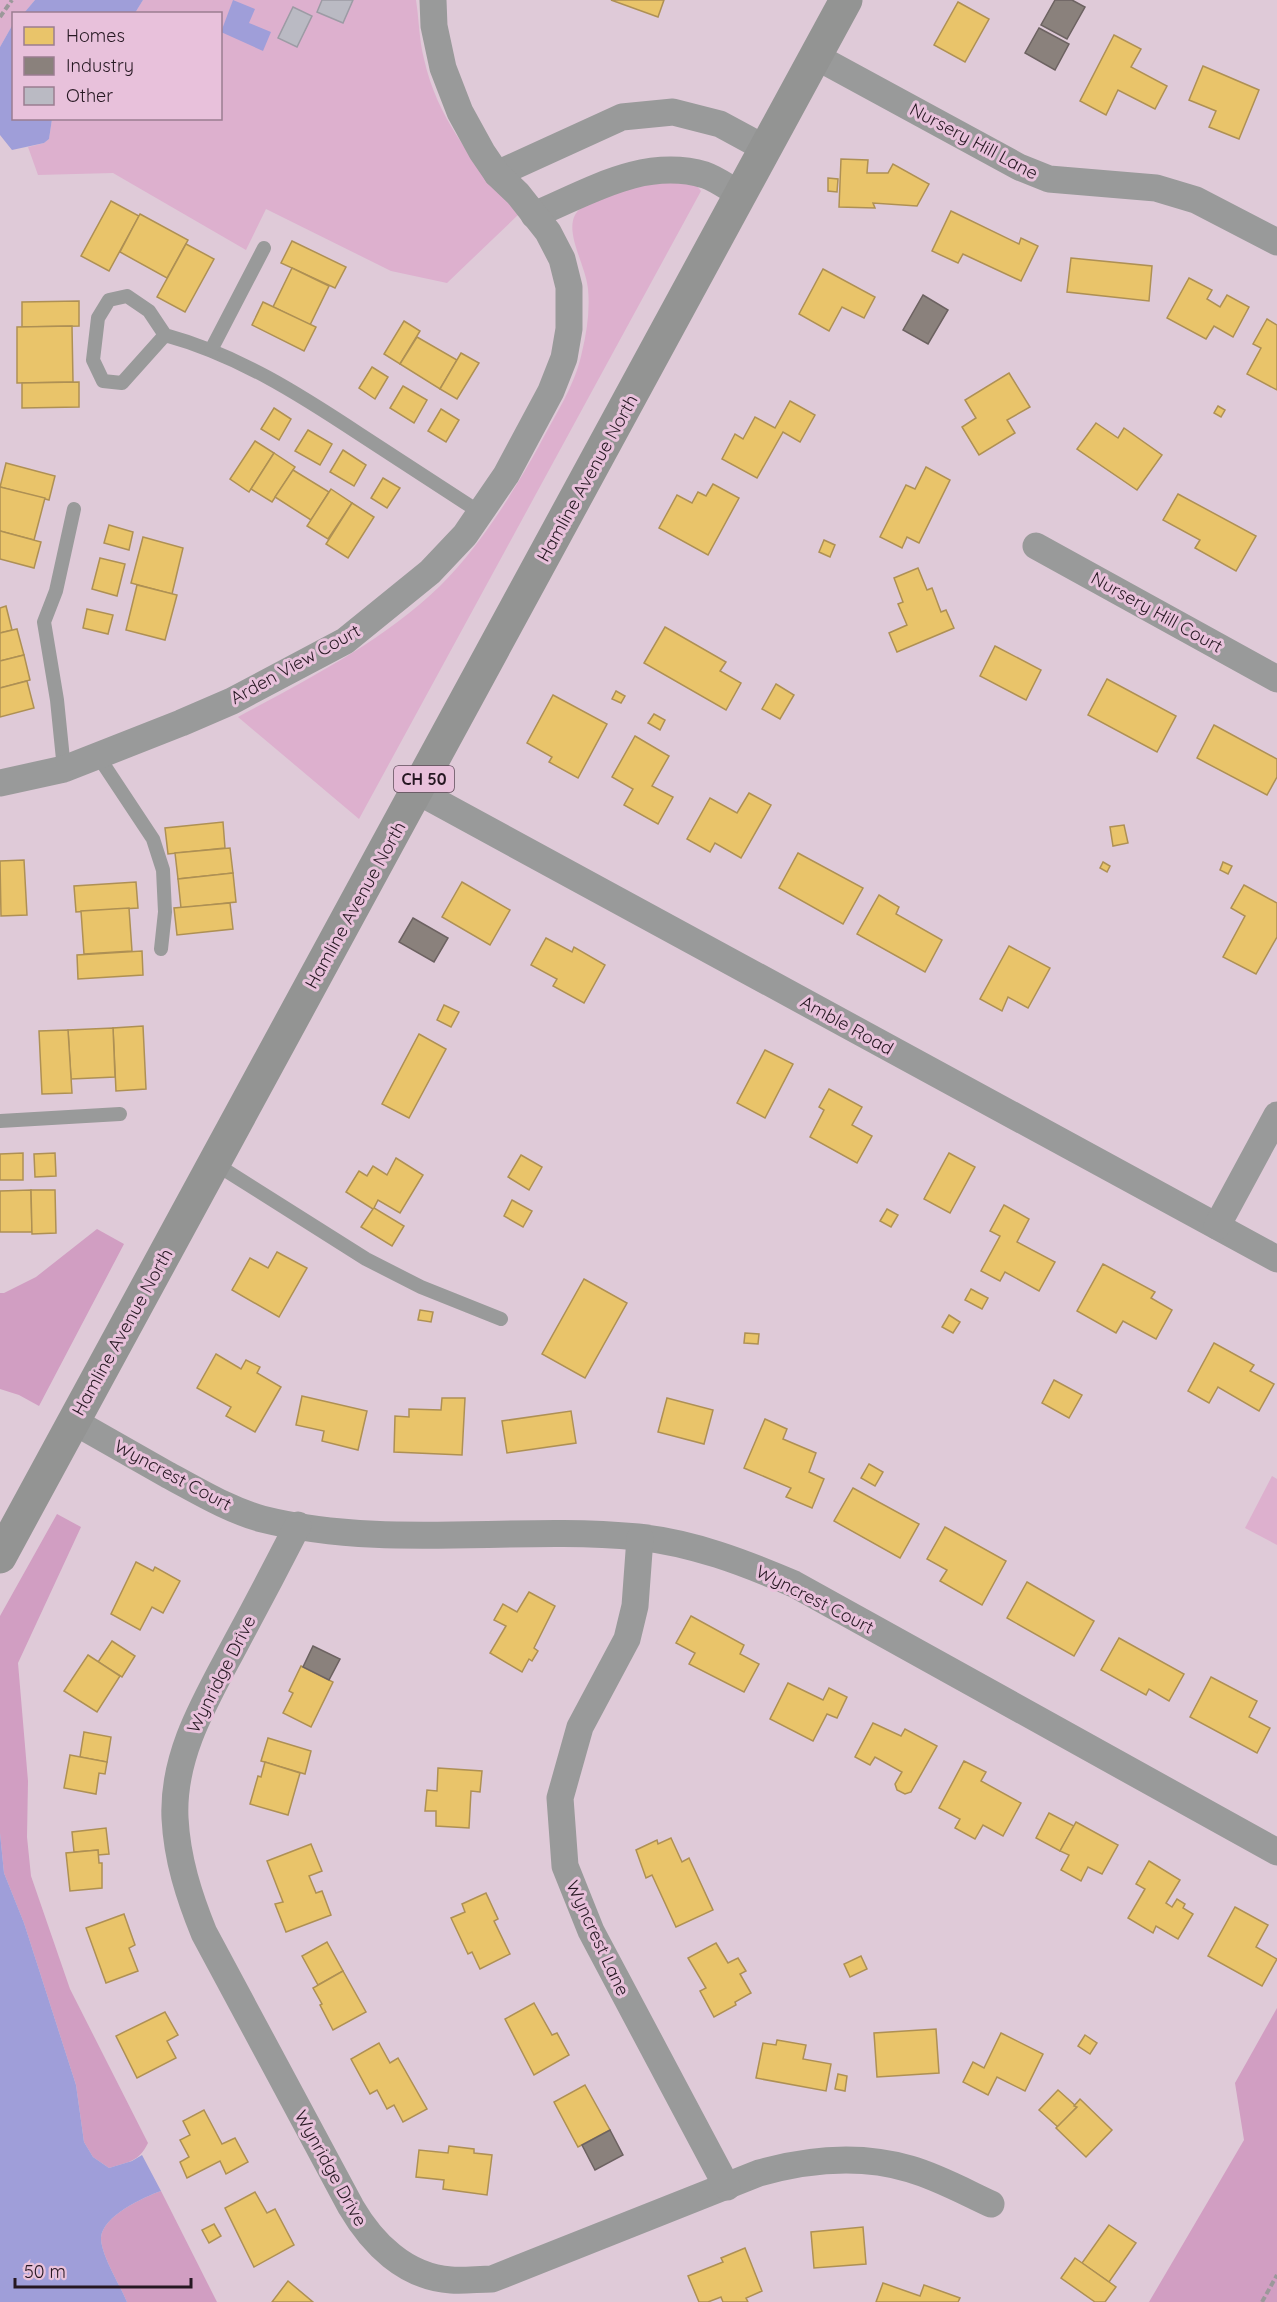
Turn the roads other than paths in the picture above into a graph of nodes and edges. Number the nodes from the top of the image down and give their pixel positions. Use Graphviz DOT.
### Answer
graph roads {
  1 [pos="433,0"];
  2 [pos="846,0"];
  3 [pos="815,56"];
  4 [pos="766,149"];
  5 [pos="497,174"];
  6 [pos="741,195"];
  7 [pos="526,205"];
  8 [pos="1277,242"];
  9 [pos="264,248"];
  10 [pos="165,335"];
  11 [pos="211,350"];
  12 [pos="74,509"];
  13 [pos="481,513"];
  14 [pos="1036,546"];
  15 [pos="1277,679"];
  16 [pos="98,756"];
  17 [pos="64,769"];
  18 [pos="0,783"];
  19 [pos="417,790"];
  20 [pos="161,949"];
  21 [pos="120,1114"];
  22 [pos="1277,1115"];
  23 [pos="0,1121"];
  24 [pos="214,1163"];
  25 [pos="1217,1226"];
  26 [pos="1277,1259"];
  27 [pos="501,1319"];
  28 [pos="73,1421"];
  29 [pos="298,1525"];
  30 [pos="640,1538"];
  31 [pos="0,1557"];
  32 [pos="1277,1852"];
  33 [pos="727,2187"];
  34 [pos="991,2204"];
  1 -- 5 [label="street, Arden View Court"];
  2 -- 3 [label="main road, Hamline Avenue North / CH 50"];
  3 -- 4 [label="main road, Hamline Avenue North / CH 50"];
  3 -- 8 [label="street, Nursery Hill Lane"];
  4 -- 5 [label="street"];
  4 -- 6 [label="main road, Hamline Avenue North / CH 50"];
  5 -- 7 [label="street, Arden View Court"];
  6 -- 7 [label="street"];
  6 -- 19 [label="main road, Hamline Avenue North / CH 50"];
  7 -- 13 [label="street, Arden View Court"];
  9 -- 11 [label="lane"];
  10 -- 10 [label="lane"];
  10 -- 11 [label="lane"];
  11 -- 13 [label="lane"];
  12 -- 17 [label="lane"];
  13 -- 16 [label="street, Arden View Court"];
  14 -- 15 [label="street, Nursery Hill Court"];
  16 -- 17 [label="street, Arden View Court"];
  16 -- 20 [label="lane"];
  17 -- 18 [label="street, Arden View Court"];
  19 -- 24 [label="main road, Hamline Avenue North / CH 50"];
  19 -- 25 [label="street, Amble Road"];
  21 -- 23 [label="lane"];
  22 -- 25 [label="street"];
  24 -- 27 [label="lane"];
  24 -- 28 [label="main road, Hamline Avenue North / CH 50"];
  25 -- 26 [label="street, Amble Road"];
  28 -- 29 [label="street, Wyncrest Court"];
  28 -- 31 [label="main road, Hamline Avenue North / CH 50"];
  29 -- 30 [label="street, Wyncrest Court"];
  29 -- 33 [label="street, Wynridge Drive"];
  30 -- 32 [label="street, Wyncrest Court"];
  30 -- 33 [label="street, Wyncrest Lane"];
  33 -- 34 [label="street, Wynridge Drive"];
}
